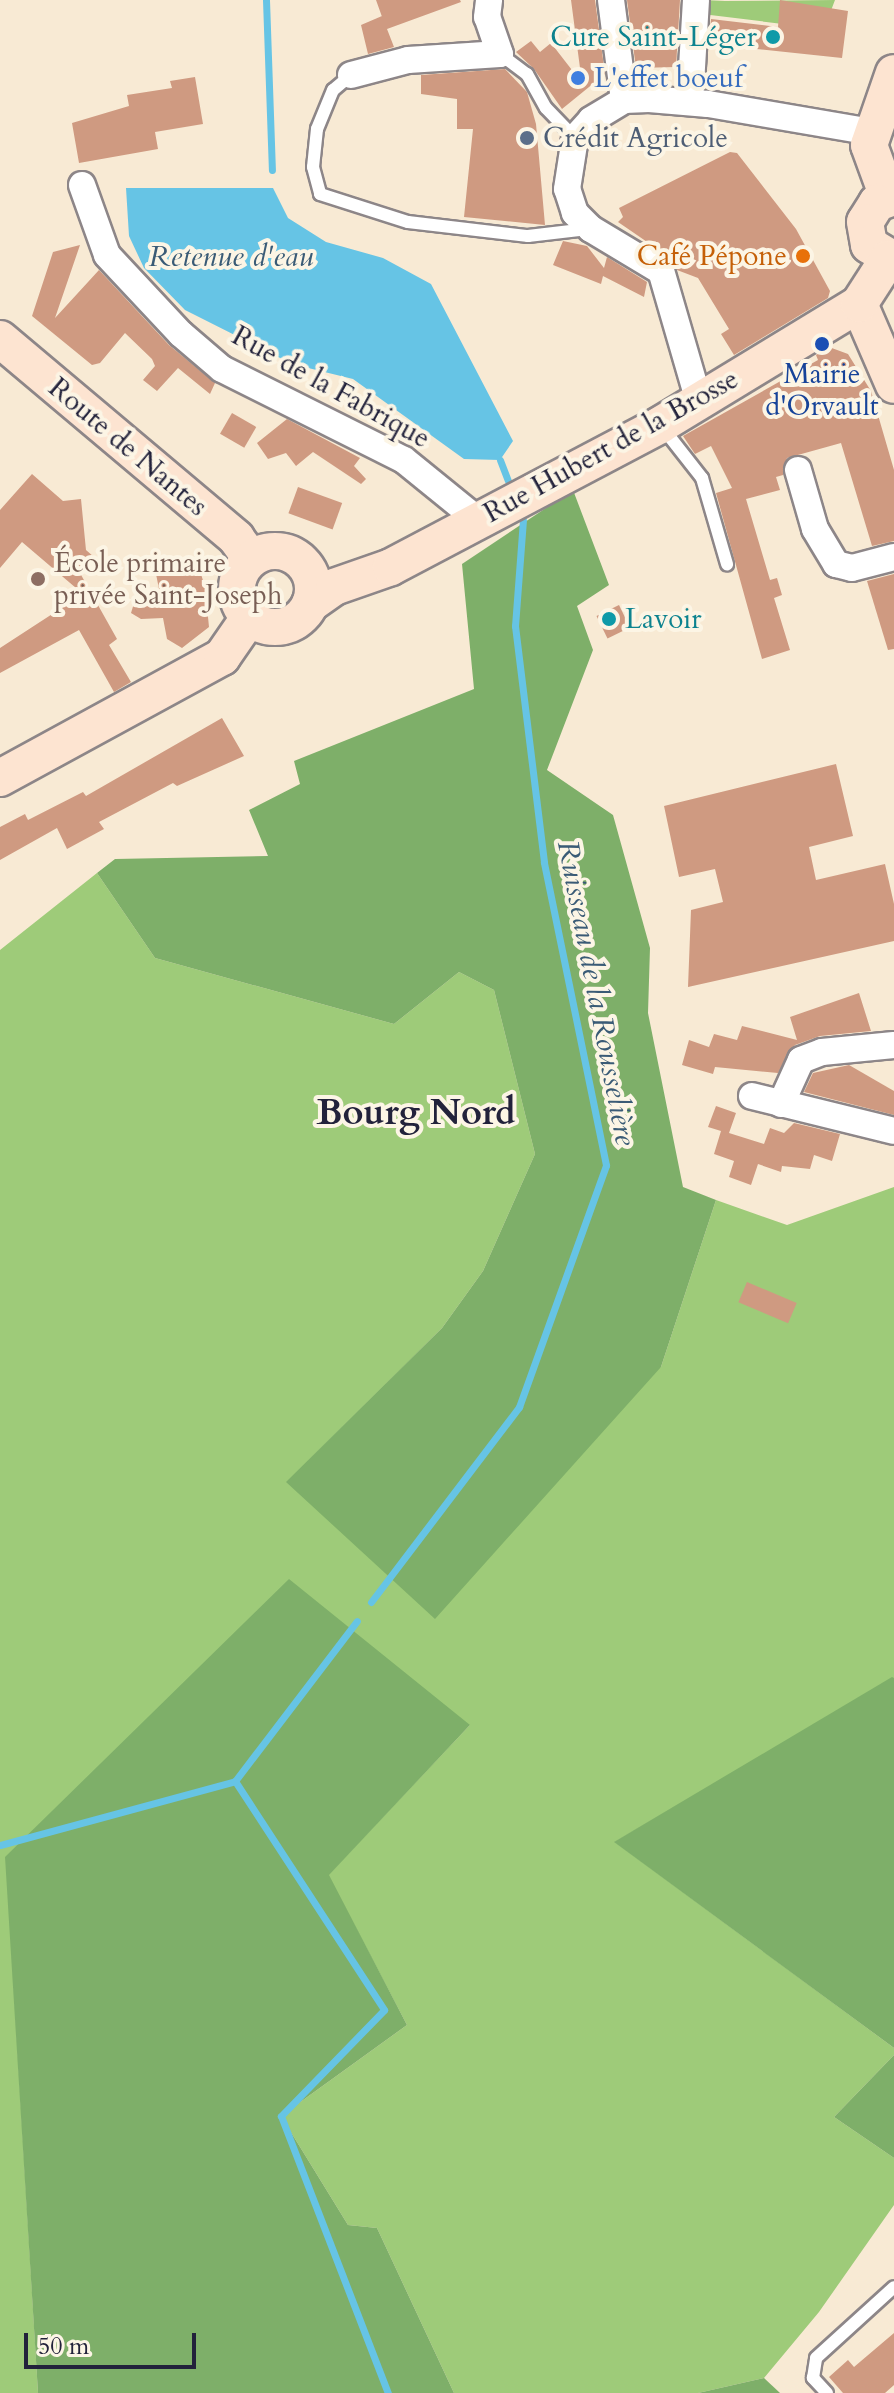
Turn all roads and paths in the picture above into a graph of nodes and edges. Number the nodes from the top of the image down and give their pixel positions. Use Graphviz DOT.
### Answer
graph roads {
  1 [pos="489,0"];
  2 [pos="611,0"];
  3 [pos="696,0"];
  4 [pos="500,54"];
  5 [pos="894,73"];
  6 [pos="351,75"];
  7 [pos="624,100"];
  8 [pos="690,101"];
  9 [pos="871,132"];
  10 [pos="575,138"];
  11 [pos="82,185"];
  12 [pos="891,197"];
  13 [pos="591,229"];
  14 [pos="891,259"];
  15 [pos="859,304"];
  16 [pos="0,339"];
  17 [pos="894,385"];
  18 [pos="698,398"];
  19 [pos="660,425"];
  20 [pos="798,470"];
  21 [pos="502,508"];
  22 [pos="894,557"];
  23 [pos="251,559"];
  24 [pos="727,564"];
  25 [pos="307,568"];
  26 [pos="359,577"];
  27 [pos="310,604"];
  28 [pos="249,618"];
  29 [pos="0,778"];
  30 [pos="894,1045"];
  31 [pos="752,1096"];
  32 [pos="781,1104"];
  33 [pos="894,1131"];
  34 [pos="889,2291"];
  35 [pos="894,2307"];
  36 [pos="827,2393"];
  1 -- 4 [label="street"];
  2 -- 7 [label="street"];
  3 -- 8 [label="street"];
  4 -- 6 [label="street"];
  4 -- 10 [label="lane"];
  5 -- 9 [label="main road"];
  6 -- 13 [label="lane"];
  7 -- 8 [label="street"];
  7 -- 10 [label="street"];
  8 -- 9 [label="street"];
  9 -- 12 [label="main road"];
  10 -- 13 [label="street"];
  11 -- 21 [label="street, Rue de la Fabrique"];
  12 -- 14 [label="main road"];
  13 -- 18 [label="street"];
  14 -- 15 [label="main road"];
  15 -- 17 [label="main road"];
  15 -- 18 [label="main road, Rue Hubert de la Brosse"];
  16 -- 23 [label="main road, Route de Nantes"];
  18 -- 19 [label="main road, Rue Hubert de la Brosse"];
  19 -- 21 [label="main road, Rue Hubert de la Brosse"];
  19 -- 24 [label="lane"];
  20 -- 22 [label="street"];
  21 -- 26 [label="main road, Rue Hubert de la Brosse"];
  23 -- 25 [label="main road"];
  23 -- 28 [label="main road"];
  25 -- 26 [label="main road, Rue Hubert de la Brosse"];
  25 -- 27 [label="main road"];
  26 -- 27 [label="main road, Rue Hubert de la Brosse"];
  27 -- 28 [label="main road"];
  28 -- 29 [label="main road"];
  30 -- 32 [label="street"];
  31 -- 32 [label="street"];
  32 -- 33 [label="street"];
  34 -- 35 [label="lane"];
  34 -- 36 [label="lane"];
}
